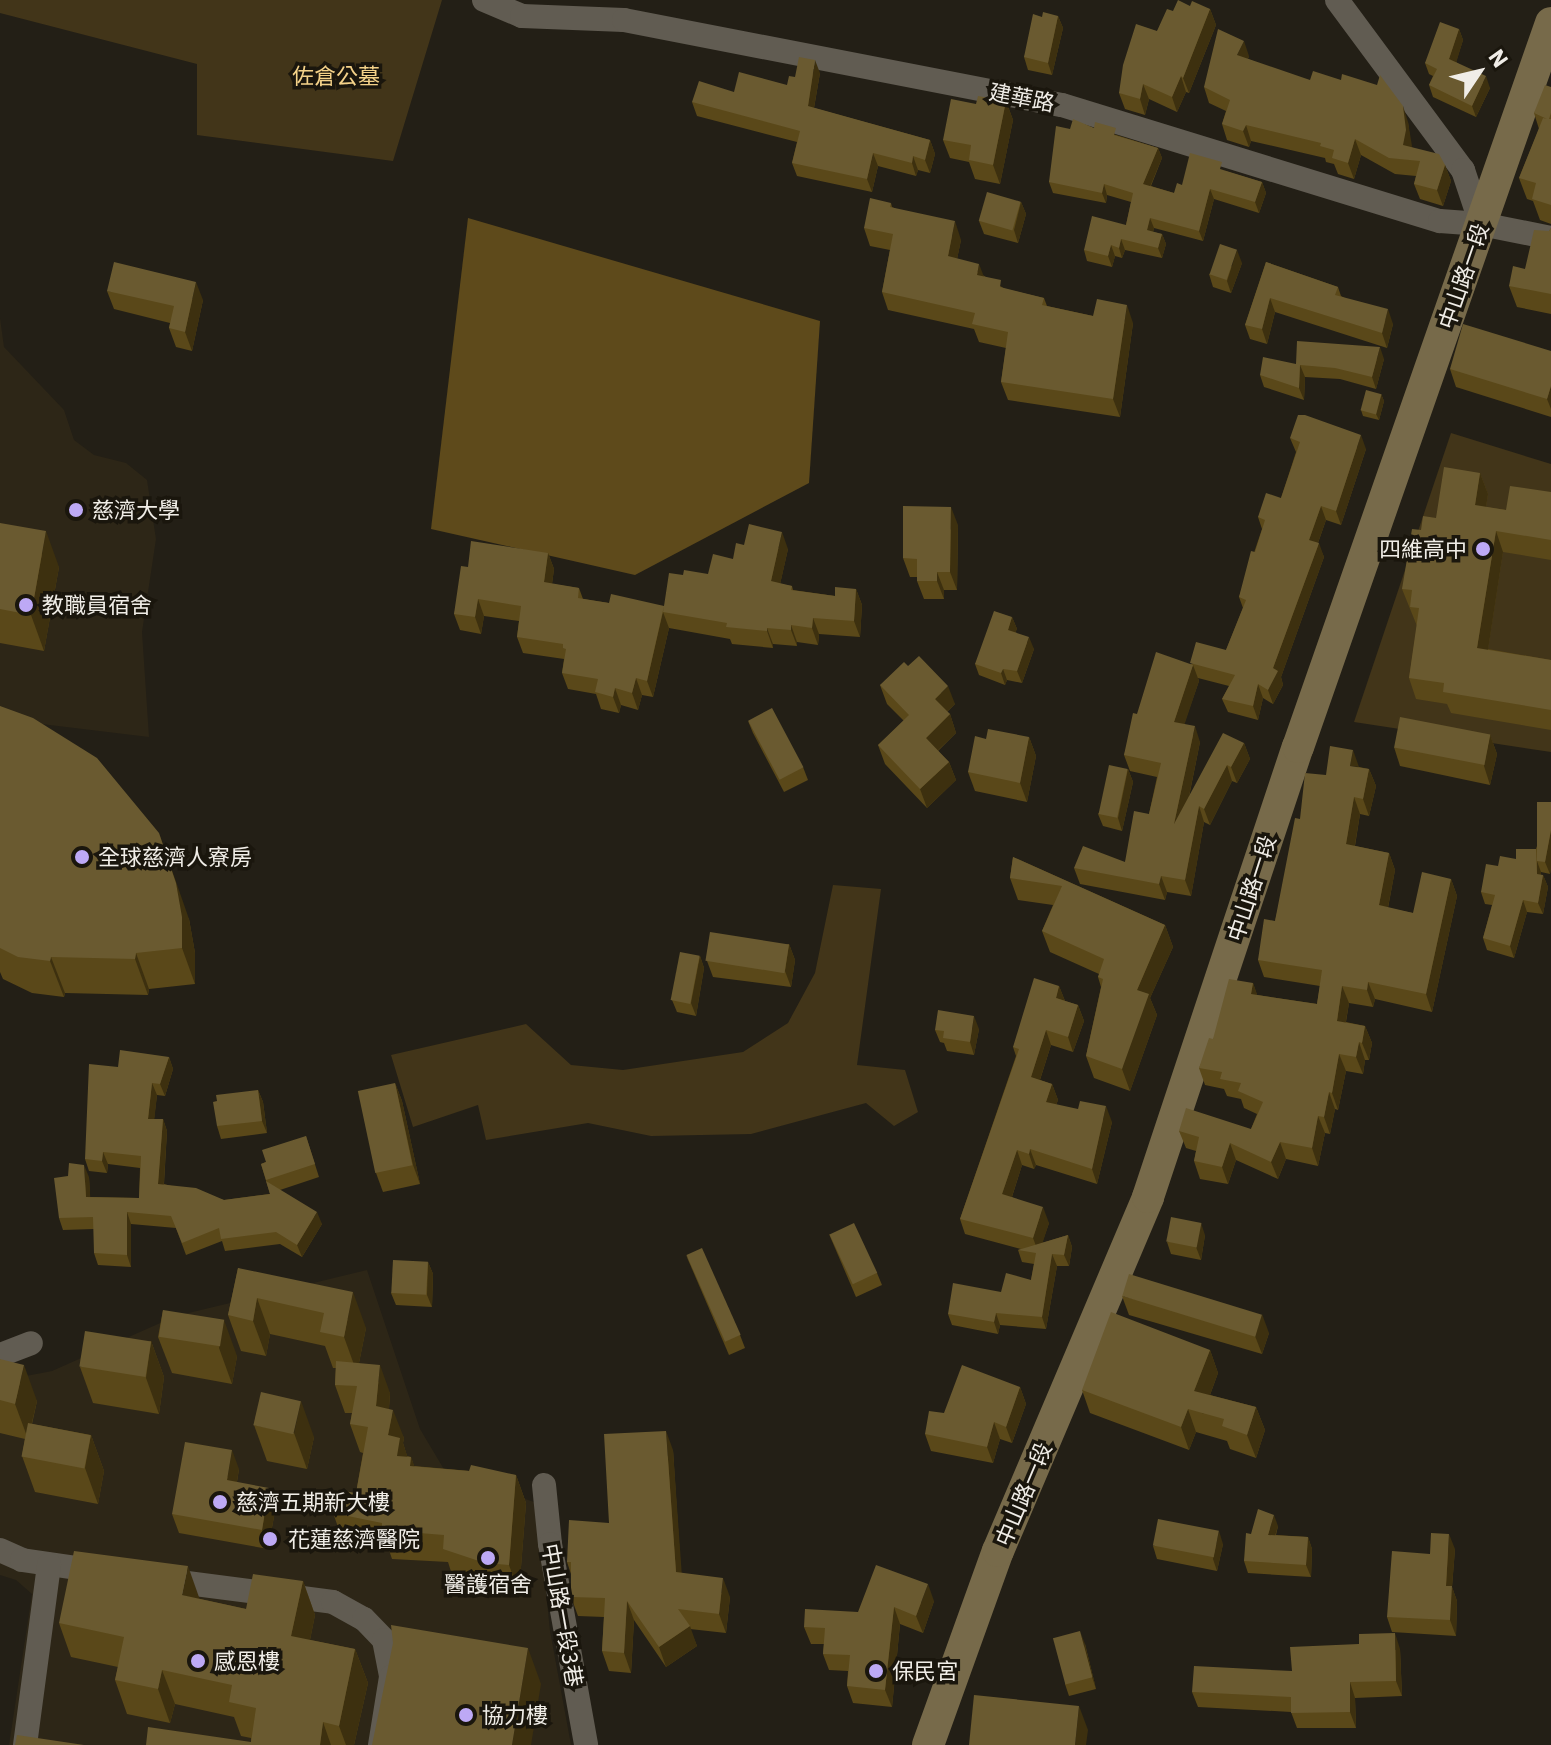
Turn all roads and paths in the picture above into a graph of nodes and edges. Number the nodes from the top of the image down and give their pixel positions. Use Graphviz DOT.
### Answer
graph roads {
  1 [pos="484,0"];
  2 [pos="1337,0"];
  3 [pos="1551,23"];
  4 [pos="1481,224"];
  5 [pos="1551,238"];
  6 [pos="31,1343"];
  7 [pos="0,1355"];
  8 [pos="544,1485"];
  9 [pos="0,1550"];
  10 [pos="49,1565"];
  11 [pos="25,1745"];
  12 [pos="380,1745"];
  13 [pos="586,1745"];
  14 [pos="928,1745"];
  1 -- 4 [label="street, 建華路"];
  2 -- 4 [label="street"];
  3 -- 4 [label="street, 中山路一段"];
  4 -- 5 [label="street, 建華路"];
  4 -- 14 [label="street, 中山路一段"];
  6 -- 7 [label="street"];
  8 -- 13 [label="street, 中山路一段3巷"];
  9 -- 10 [label="street"];
  10 -- 11 [label="street"];
  10 -- 12 [label="street"];
}
